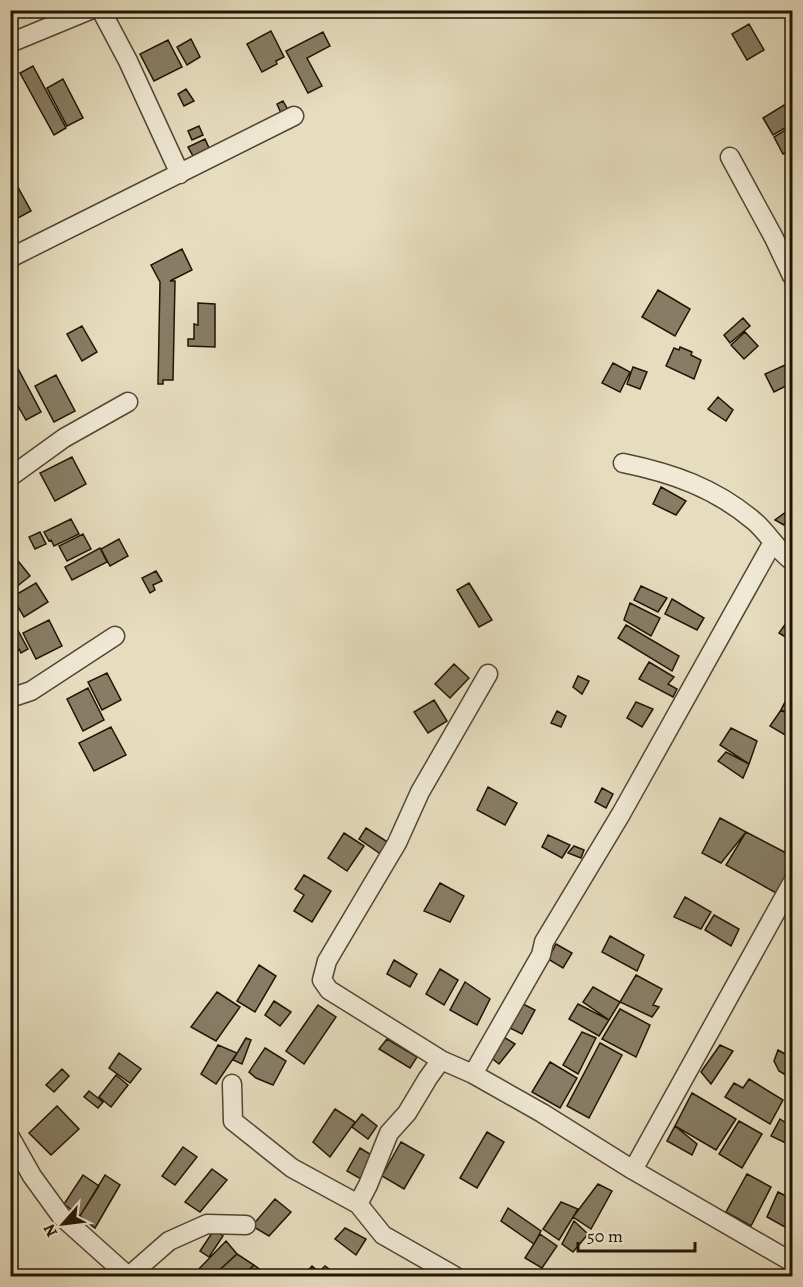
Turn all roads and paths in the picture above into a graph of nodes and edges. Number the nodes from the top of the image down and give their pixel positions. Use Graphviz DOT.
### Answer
graph roads {
  1 [pos="90,10"];
  2 [pos="101,10"];
  3 [pos="10,43"];
  4 [pos="294,116"];
  5 [pos="730,157"];
  6 [pos="180,174"];
  7 [pos="10,258"];
  8 [pos="792,276"];
  9 [pos="128,402"];
  10 [pos="623,463"];
  11 [pos="10,477"];
  12 [pos="773,542"];
  13 [pos="792,561"];
  14 [pos="115,636"];
  15 [pos="488,674"];
  16 [pos="10,698"];
  17 [pos="792,883"];
  18 [pos="441,1060"];
  19 [pos="473,1074"];
  20 [pos="232,1084"];
  21 [pos="10,1137"];
  22 [pos="633,1170"];
  23 [pos="358,1204"];
  24 [pos="246,1225"];
  25 [pos="792,1262"];
  26 [pos="129,1276"];
  27 [pos="455,1276"];
  1 -- 3 [label="street"];
  2 -- 6 [label="street"];
  4 -- 6 [label="street"];
  5 -- 8 [label="street"];
  6 -- 7 [label="street"];
  9 -- 11 [label="street"];
  10 -- 12 [label="street"];
  12 -- 13 [label="street"];
  12 -- 19 [label="street"];
  14 -- 16 [label="street"];
  15 -- 18 [label="street"];
  17 -- 22 [label="street"];
  18 -- 19 [label="street"];
  18 -- 23 [label="street"];
  19 -- 22 [label="street"];
  20 -- 23 [label="street"];
  21 -- 26 [label="street"];
  22 -- 25 [label="street"];
  23 -- 27 [label="street"];
  24 -- 26 [label="street"];
}
